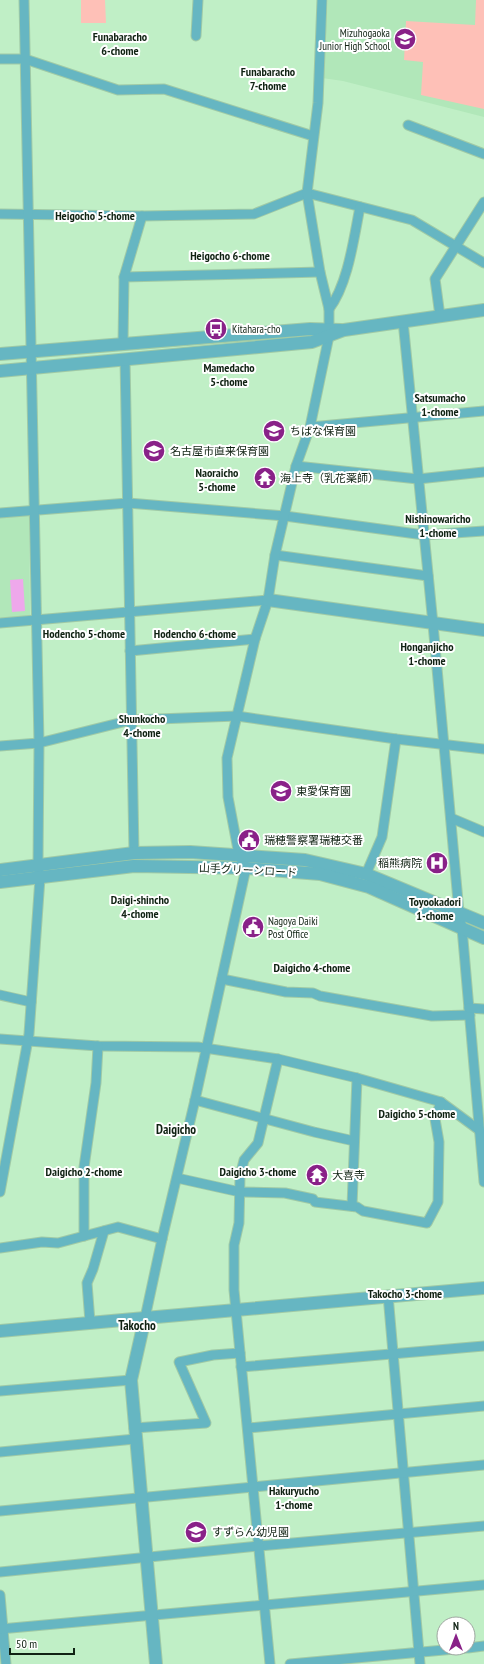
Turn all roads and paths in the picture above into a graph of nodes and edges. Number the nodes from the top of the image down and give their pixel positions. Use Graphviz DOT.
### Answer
graph roads {
  1 [pos="24,0"];
  2 [pos="198,0"];
  3 [pos="322,0"];
  4 [pos="196,36"];
  5 [pos="0,59"];
  6 [pos="25,59"];
  7 [pos="408,125"];
  8 [pos="314,136"];
  9 [pos="484,154"];
  10 [pos="307,192"];
  11 [pos="484,202"];
  12 [pos="360,207"];
  13 [pos="0,214"];
  14 [pos="28,214"];
  15 [pos="142,216"];
  16 [pos="456,247"];
  17 [pos="484,263"];
  18 [pos="320,272"];
  19 [pos="124,277"];
  20 [pos="329,309"];
  21 [pos="484,310"];
  22 [pos="440,316"];
  23 [pos="403,321"];
  24 [pos="329,332"];
  25 [pos="123,344"];
  26 [pos="32,352"];
  27 [pos="0,354"];
  28 [pos="125,359"];
  29 [pos="32,368"];
  30 [pos="0,371"];
  31 [pos="484,411"];
  32 [pos="412,418"];
  33 [pos="310,427"];
  34 [pos="296,466"];
  35 [pos="484,472"];
  36 [pos="418,478"];
  37 [pos="128,503"];
  38 [pos="34,510"];
  39 [pos="0,513"];
  40 [pos="285,516"];
  41 [pos="484,531"];
  42 [pos="424,535"];
  43 [pos="275,556"];
  44 [pos="428,576"];
  45 [pos="268,600"];
  46 [pos="129,612"];
  47 [pos="36,620"];
  48 [pos="0,623"];
  49 [pos="433,624"];
  50 [pos="484,630"];
  51 [pos="255,639"];
  52 [pos="130,651"];
  53 [pos="237,716"];
  54 [pos="131,720"];
  55 [pos="396,739"];
  56 [pos="39,743"];
  57 [pos="444,743"];
  58 [pos="0,746"];
  59 [pos="484,748"];
  60 [pos="451,818"];
  61 [pos="484,832"];
  62 [pos="134,853"];
  63 [pos="239,855"];
  64 [pos="246,868"];
  65 [pos="0,870"];
  66 [pos="39,872"];
  67 [pos="366,874"];
  68 [pos="0,882"];
  69 [pos="459,912"];
  70 [pos="484,923"];
  71 [pos="462,928"];
  72 [pos="484,938"];
  73 [pos="222,979"];
  74 [pos="0,995"];
  75 [pos="31,1002"];
  76 [pos="484,1009"];
  77 [pos="469,1011"];
  78 [pos="0,1039"];
  79 [pos="27,1040"];
  80 [pos="98,1046"];
  81 [pos="206,1048"];
  82 [pos="278,1059"];
  83 [pos="357,1078"];
  84 [pos="479,1086"];
  85 [pos="195,1100"];
  86 [pos="441,1102"];
  87 [pos="264,1119"];
  88 [pos="478,1130"];
  89 [pos="354,1141"];
  90 [pos="482,1145"];
  91 [pos="177,1178"];
  92 [pos="484,1182"];
  93 [pos="0,1192"];
  94 [pos="240,1192"];
  95 [pos="352,1206"];
  96 [pos="104,1231"];
  97 [pos="84,1236"];
  98 [pos="162,1239"];
  99 [pos="0,1248"];
  100 [pos="484,1288"];
  101 [pos="388,1296"];
  102 [pos="236,1310"];
  103 [pos="145,1318"];
  104 [pos="90,1322"];
  105 [pos="0,1331"];
  106 [pos="484,1346"];
  107 [pos="240,1353"];
  108 [pos="392,1354"];
  109 [pos="241,1367"];
  110 [pos="131,1380"];
  111 [pos="0,1391"];
  112 [pos="484,1406"];
  113 [pos="397,1414"];
  114 [pos="248,1428"];
  115 [pos="134,1434"];
  116 [pos="0,1452"];
  117 [pos="484,1465"];
  118 [pos="402,1473"];
  119 [pos="253,1488"];
  120 [pos="141,1498"];
  121 [pos="0,1511"];
  122 [pos="484,1526"];
  123 [pos="408,1533"];
  124 [pos="259,1546"];
  125 [pos="147,1557"];
  126 [pos="0,1572"];
  127 [pos="484,1585"];
  128 [pos="414,1591"];
  129 [pos="0,1595"];
  130 [pos="265,1605"];
  131 [pos="151,1616"];
  132 [pos="2,1629"];
  133 [pos="436,1651"];
  134 [pos="420,1652"];
  135 [pos="317,1663"];
  136 [pos="6,1664"];
  137 [pos="156,1664"];
  138 [pos="270,1664"];
  139 [pos="290,1664"];
  140 [pos="420,1664"];
  1 -- 6 [label="street"];
  2 -- 4 [label="street"];
  3 -- 8 [label="street"];
  5 -- 6 [label="street"];
  6 -- 8 [label="street"];
  6 -- 14 [label="street"];
  7 -- 9 [label="street"];
  8 -- 10 [label="street"];
  10 -- 12 [label="street"];
  10 -- 15 [label="street"];
  10 -- 18 [label="street"];
  11 -- 16 [label="street"];
  12 -- 16 [label="street"];
  12 -- 20 [label="street"];
  13 -- 14 [label="street"];
  14 -- 15 [label="street"];
  14 -- 26 [label="street"];
  15 -- 19 [label="street"];
  16 -- 17 [label="street"];
  16 -- 22 [label="street"];
  18 -- 19 [label="street"];
  18 -- 20 [label="street"];
  19 -- 25 [label="street"];
  20 -- 24 [label="street"];
  21 -- 22 [label="street"];
  22 -- 23 [label="street"];
  23 -- 24 [label="street"];
  23 -- 32 [label="street"];
  24 -- 25 [label="street"];
  24 -- 28 [label="street"];
  24 -- 33 [label="street"];
  25 -- 26 [label="street"];
  26 -- 27 [label="street"];
  26 -- 29 [label="street"];
  28 -- 29 [label="street"];
  28 -- 37 [label="street"];
  29 -- 30 [label="street"];
  29 -- 38 [label="street"];
  31 -- 32 [label="street"];
  32 -- 33 [label="street"];
  32 -- 36 [label="street"];
  33 -- 34 [label="street"];
  34 -- 36 [label="street"];
  34 -- 40 [label="street"];
  35 -- 36 [label="street"];
  36 -- 42 [label="street"];
  37 -- 38 [label="street"];
  37 -- 40 [label="street"];
  37 -- 46 [label="street"];
  38 -- 39 [label="street"];
  38 -- 47 [label="street"];
  40 -- 42 [label="street"];
  40 -- 43 [label="street"];
  41 -- 42 [label="street"];
  42 -- 44 [label="street"];
  43 -- 44 [label="street"];
  43 -- 45 [label="street"];
  44 -- 49 [label="street"];
  45 -- 46 [label="street"];
  45 -- 49 [label="street"];
  45 -- 51 [label="street"];
  46 -- 47 [label="street"];
  46 -- 52 [label="street"];
  47 -- 48 [label="street"];
  47 -- 56 [label="street"];
  49 -- 50 [label="street"];
  49 -- 57 [label="street"];
  51 -- 52 [label="street"];
  51 -- 53 [label="street"];
  52 -- 54 [label="street"];
  53 -- 54 [label="street"];
  53 -- 55 [label="street"];
  53 -- 63 [label="street"];
  54 -- 56 [label="street"];
  54 -- 62 [label="street"];
  55 -- 57 [label="street"];
  55 -- 67 [label="street"];
  56 -- 58 [label="street"];
  56 -- 66 [label="street"];
  57 -- 59 [label="street"];
  57 -- 60 [label="street"];
  60 -- 61 [label="street"];
  60 -- 69 [label="street"];
  62 -- 63 [label="street, 山手グリーンロード"];
  62 -- 66 [label="street, 山手グリーンロード"];
  63 -- 64 [label="street"];
  63 -- 67 [label="street, 山手グリーンロード"];
  64 -- 66 [label="street, 山手グリーンロード"];
  64 -- 71 [label="street, 山手グリーンロード"];
  64 -- 73 [label="street"];
  65 -- 66 [label="street, 山手グリーンロード"];
  66 -- 68 [label="street, 山手グリーンロード"];
  66 -- 75 [label="street"];
  67 -- 69 [label="street, 山手グリーンロード"];
  69 -- 70 [label="street, 山手グリーンロード"];
  69 -- 71 [label="street"];
  71 -- 72 [label="street, 山手グリーンロード"];
  71 -- 77 [label="street"];
  73 -- 77 [label="street"];
  73 -- 81 [label="street"];
  74 -- 75 [label="street"];
  75 -- 79 [label="street"];
  76 -- 77 [label="street"];
  77 -- 84 [label="street"];
  78 -- 79 [label="street"];
  79 -- 80 [label="street"];
  79 -- 93 [label="street"];
  80 -- 81 [label="street"];
  80 -- 97 [label="street"];
  81 -- 82 [label="street"];
  81 -- 85 [label="street"];
  82 -- 83 [label="street"];
  82 -- 87 [label="street"];
  83 -- 86 [label="street"];
  83 -- 89 [label="street"];
  84 -- 88 [label="street"];
  85 -- 87 [label="street"];
  85 -- 91 [label="street"];
  86 -- 88 [label="street"];
  86 -- 95 [label="street"];
  87 -- 89 [label="street"];
  87 -- 94 [label="street"];
  88 -- 90 [label="street"];
  89 -- 95 [label="street"];
  90 -- 92 [label="street"];
  91 -- 94 [label="street"];
  91 -- 98 [label="street"];
  94 -- 95 [label="street"];
  94 -- 102 [label="street"];
  96 -- 97 [label="street"];
  96 -- 98 [label="street"];
  96 -- 104 [label="street"];
  97 -- 99 [label="street"];
  98 -- 103 [label="street"];
  100 -- 101 [label="street"];
  101 -- 102 [label="street"];
  101 -- 108 [label="street"];
  102 -- 103 [label="street"];
  102 -- 107 [label="street"];
  103 -- 104 [label="street"];
  103 -- 110 [label="street"];
  104 -- 105 [label="street"];
  106 -- 108 [label="street"];
  107 -- 109 [label="street"];
  107 -- 115 [label="street"];
  108 -- 109 [label="street"];
  108 -- 113 [label="street"];
  109 -- 114 [label="street"];
  110 -- 111 [label="street"];
  110 -- 115 [label="street"];
  112 -- 113 [label="street"];
  113 -- 114 [label="street"];
  113 -- 118 [label="street"];
  114 -- 119 [label="street"];
  115 -- 116 [label="street"];
  115 -- 120 [label="street"];
  117 -- 118 [label="street"];
  118 -- 119 [label="street"];
  118 -- 123 [label="street"];
  119 -- 120 [label="street"];
  119 -- 124 [label="street"];
  120 -- 121 [label="street"];
  120 -- 125 [label="street"];
  122 -- 123 [label="street"];
  123 -- 124 [label="street"];
  123 -- 128 [label="street"];
  124 -- 125 [label="street"];
  124 -- 130 [label="street"];
  125 -- 126 [label="street"];
  125 -- 131 [label="street"];
  127 -- 128 [label="street"];
  128 -- 130 [label="street"];
  128 -- 134 [label="street"];
  129 -- 132 [label="street"];
  130 -- 131 [label="street"];
  130 -- 138 [label="street"];
  131 -- 132 [label="street"];
  131 -- 137 [label="street"];
  132 -- 136 [label="street"];
  133 -- 134 [label="street"];
  134 -- 135 [label="street"];
  134 -- 140 [label="street"];
  135 -- 139 [label="street"];
}
